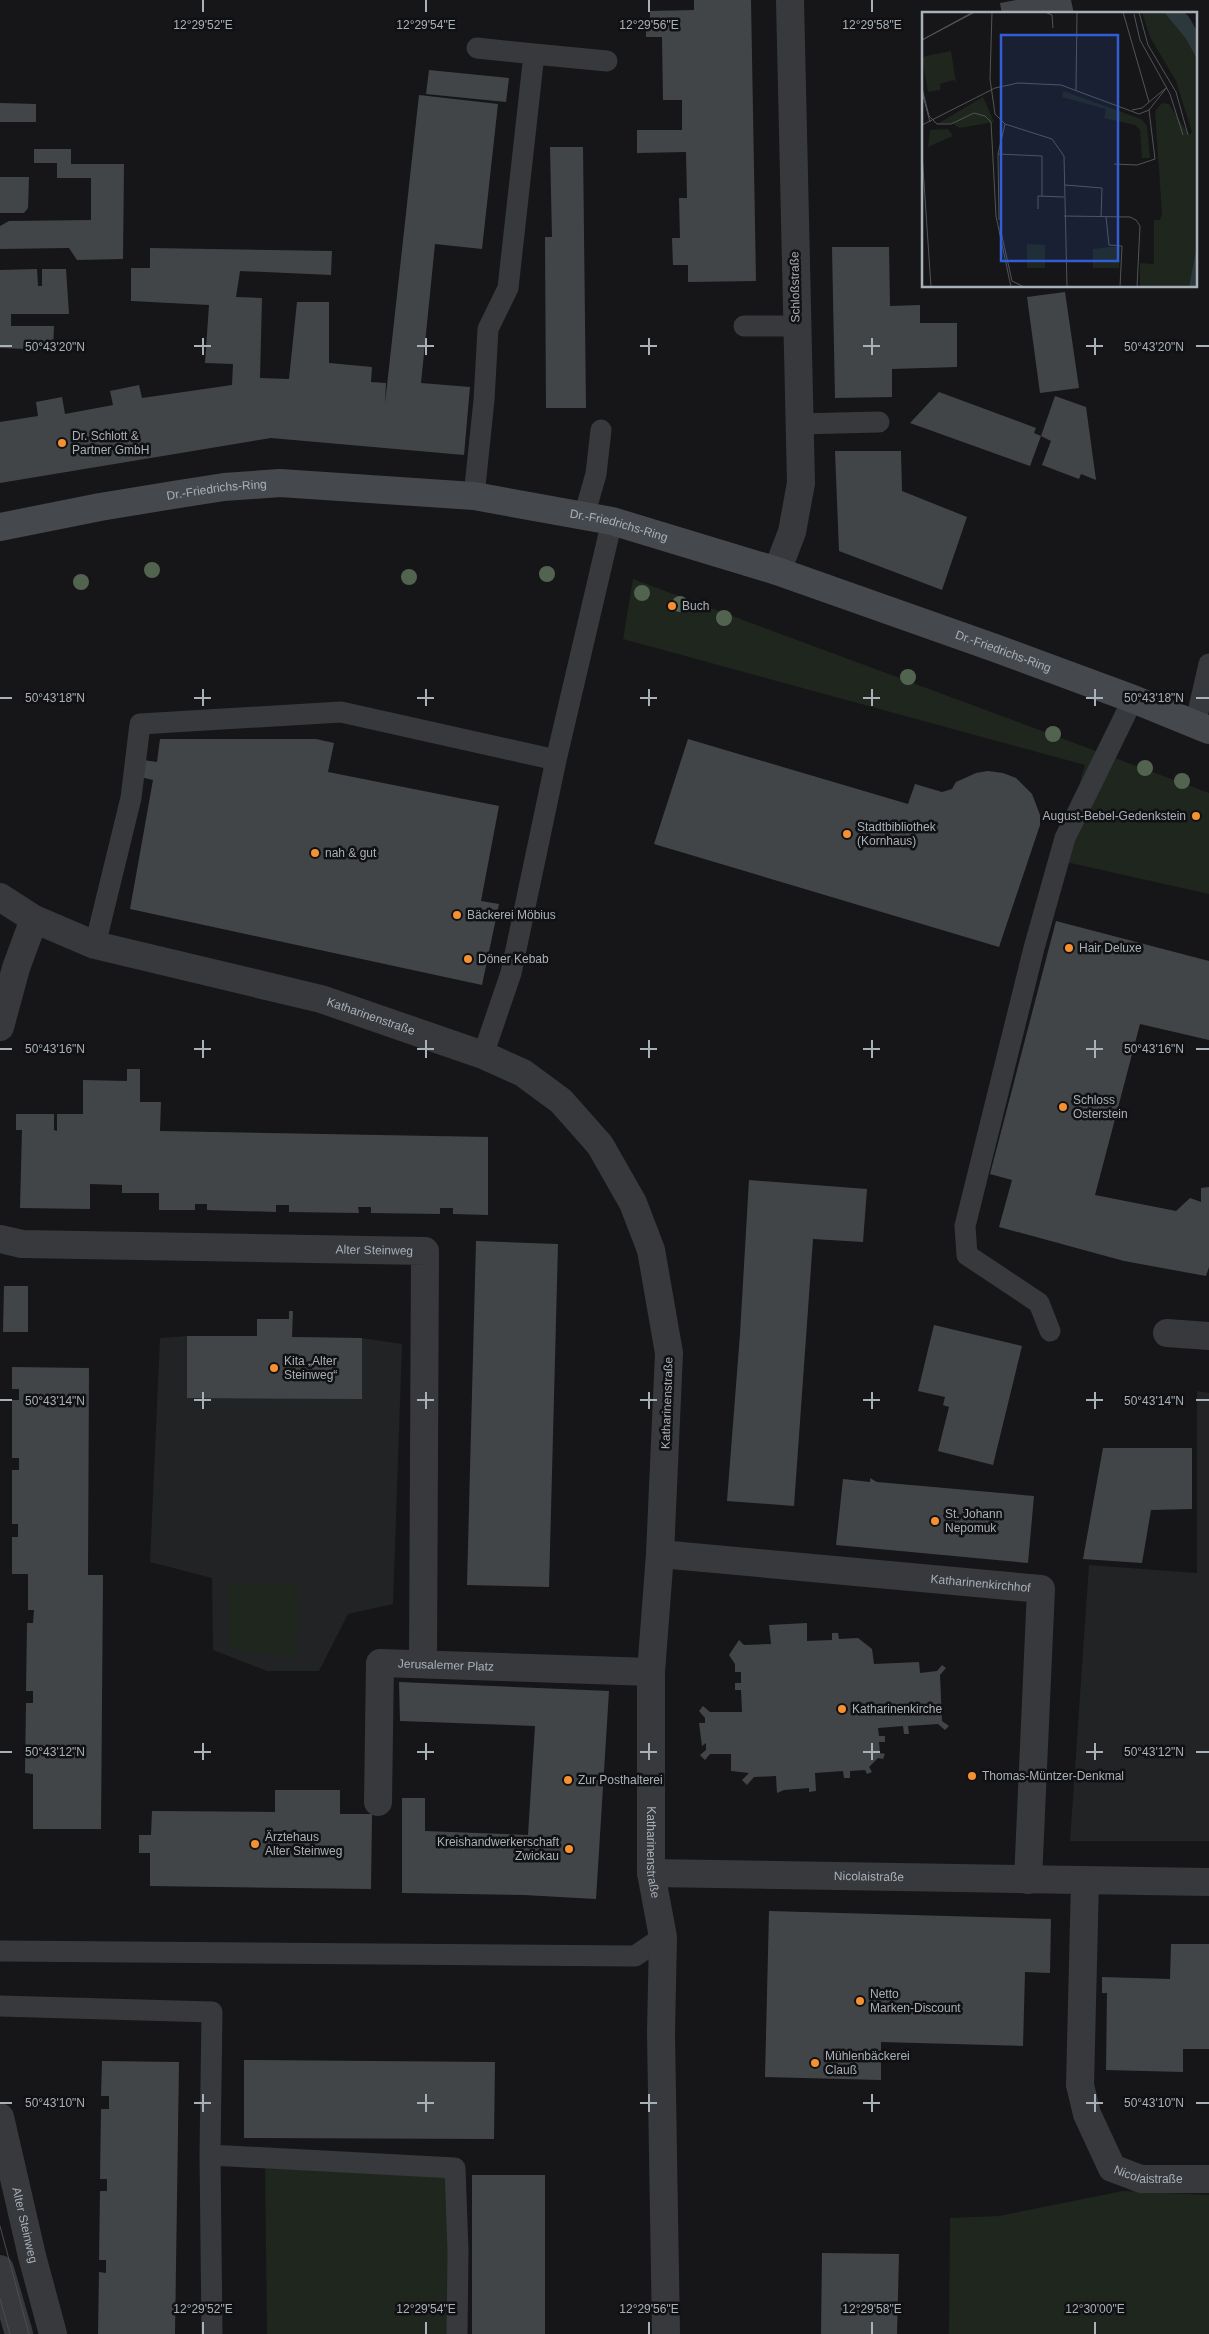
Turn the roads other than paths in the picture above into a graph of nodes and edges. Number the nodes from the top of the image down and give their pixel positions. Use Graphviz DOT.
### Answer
graph roads {
  1 [pos="790,0"];
  2 [pos="477,48"];
  3 [pos="534,54"];
  4 [pos="607,61"];
  5 [pos="744,326"];
  6 [pos="796,326"];
  7 [pos="880,422"];
  8 [pos="798,424"];
  9 [pos="601,430"];
  10 [pos="474,496"];
  11 [pos="584,516"];
  12 [pos="612,521"];
  13 [pos="0,527"];
  14 [pos="777,571"];
  15 [pos="1209,664"];
  16 [pos="1133,699"];
  17 [pos="1202,728"];
  18 [pos="556,760"];
  19 [pos="0,897"];
  20 [pos="34,919"];
  21 [pos="96,945"];
  22 [pos="0,1027"];
  23 [pos="483,1055"];
  24 [pos="0,1238"];
  25 [pos="1050,1330"];
  26 [pos="1167,1333"];
  27 [pos="1209,1336"];
  28 [pos="660,1554"];
  29 [pos="423,1664"];
  30 [pos="651,1672"];
  31 [pos="378,1802"];
  32 [pos="651,1873"];
  33 [pos="1028,1880"];
  34 [pos="1085,1881"];
  35 [pos="1209,1882"];
  36 [pos="664,1937"];
  37 [pos="0,1951"];
  38 [pos="0,2006"];
  39 [pos="0,2117"];
  40 [pos="210,2155"];
  41 [pos="1209,2179"];
  42 [pos="0,2270"];
  43 [pos="19,2334"];
  44 [pos="53,2334"];
  45 [pos="212,2334"];
  46 [pos="457,2334"];
  47 [pos="666,2334"];
  1 -- 6 [label="street, Schloßstraße"];
  2 -- 3 [label="lane"];
  3 -- 4 [label="lane"];
  3 -- 10 [label="lane"];
  5 -- 6 [label="lane"];
  6 -- 8 [label="street, Schloßstraße"];
  7 -- 8 [label="lane"];
  8 -- 14 [label="street, Schloßstraße"];
  9 -- 11 [label="lane"];
  10 -- 11 [label="main road, Dr.-Friedrichs-Ring"];
  10 -- 13 [label="main road, Dr.-Friedrichs-Ring"];
  11 -- 12 [label="main road, Dr.-Friedrichs-Ring"];
  12 -- 14 [label="main road, Dr.-Friedrichs-Ring"];
  12 -- 18 [label="lane"];
  14 -- 16 [label="main road, Dr.-Friedrichs-Ring"];
  15 -- 17 [label="lane"];
  16 -- 17 [label="main road, Dr.-Friedrichs-Ring"];
  16 -- 25 [label="lane"];
  18 -- 21 [label="lane"];
  18 -- 23 [label="lane"];
  19 -- 20 [label="street, Katharinenstraße"];
  20 -- 21 [label="street, Katharinenstraße"];
  20 -- 22 [label="street"];
  21 -- 23 [label="street, Katharinenstraße"];
  23 -- 28 [label="street, Katharinenstraße"];
  24 -- 29 [label="street, Alter Steinweg"];
  26 -- 27 [label="street"];
  28 -- 30 [label="street, Katharinenstraße"];
  28 -- 33 [label="street, Katharinenkirchhof"];
  29 -- 30 [label="street, Jerusalemer Platz"];
  29 -- 31 [label="street, Jerusalemer Platz"];
  30 -- 32 [label="street, Katharinenstraße"];
  32 -- 33 [label="street, Nicolaistraße"];
  32 -- 36 [label="street, Katharinenstraße"];
  33 -- 34 [label="street, Nicolaistraße"];
  34 -- 35 [label="street, Nicolaistraße"];
  34 -- 41 [label="street, Nicolaistraße"];
  36 -- 37 [label="lane"];
  36 -- 47 [label="street, Katharinenstraße"];
  38 -- 40 [label="lane"];
  39 -- 44 [label="street, Alter Steinweg"];
  40 -- 45 [label="lane"];
  40 -- 46 [label="lane"];
  42 -- 43 [label="street"];
}
